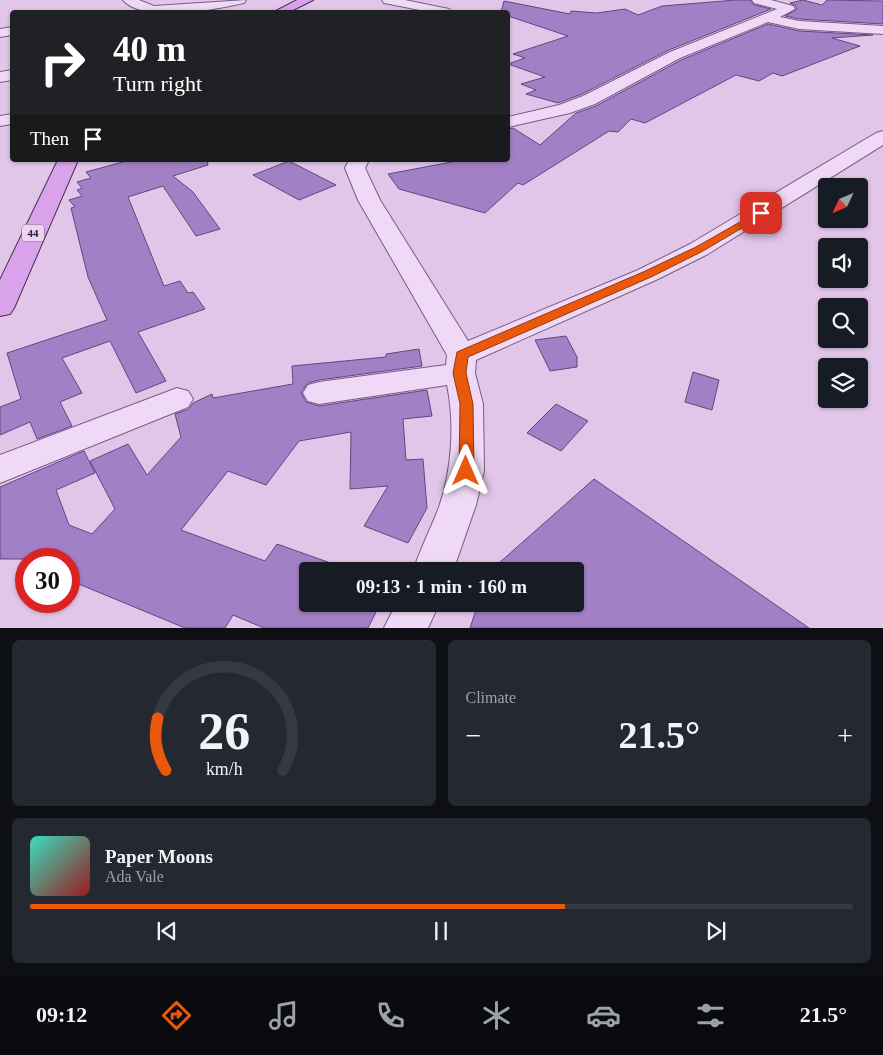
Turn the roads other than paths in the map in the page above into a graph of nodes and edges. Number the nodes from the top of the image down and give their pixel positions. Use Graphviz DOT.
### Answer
graph roads {
  1 [pos="129,0"];
  2 [pos="180,0"];
  3 [pos="240,0"];
  4 [pos="307,0"];
  5 [pos="388,0"];
  6 [pos="758,0"];
  7 [pos="196,7"];
  8 [pos="284,10"];
  9 [pos="436,10"];
  10 [pos="766,18"];
  11 [pos="883,30"];
  12 [pos="510,122"];
  13 [pos="883,137"];
  14 [pos="67,162"];
  15 [pos="358,162"];
  16 [pos="0,308"];
  17 [pos="461,364"];
  18 [pos="319,393"];
  19 [pos="177,399"];
  20 [pos="0,469"];
  21 [pos="436,562"];
  22 [pos="414,612"];
  23 [pos="405,628"];
  1 -- 7 [label="street"];
  2 -- 7 [label="street"];
  3 -- 7 [label="street"];
  4 -- 8 [label="main road"];
  5 -- 9 [label="street"];
  6 -- 10 [label="street"];
  10 -- 11 [label="street"];
  10 -- 12 [label="street"];
  13 -- 17 [label="street"];
  14 -- 16 [label="main road, 44"];
  15 -- 17 [label="street"];
  17 -- 18 [label="street"];
  17 -- 21 [label="street"];
  19 -- 20 [label="street"];
  22 -- 23 [label="street"];
}
